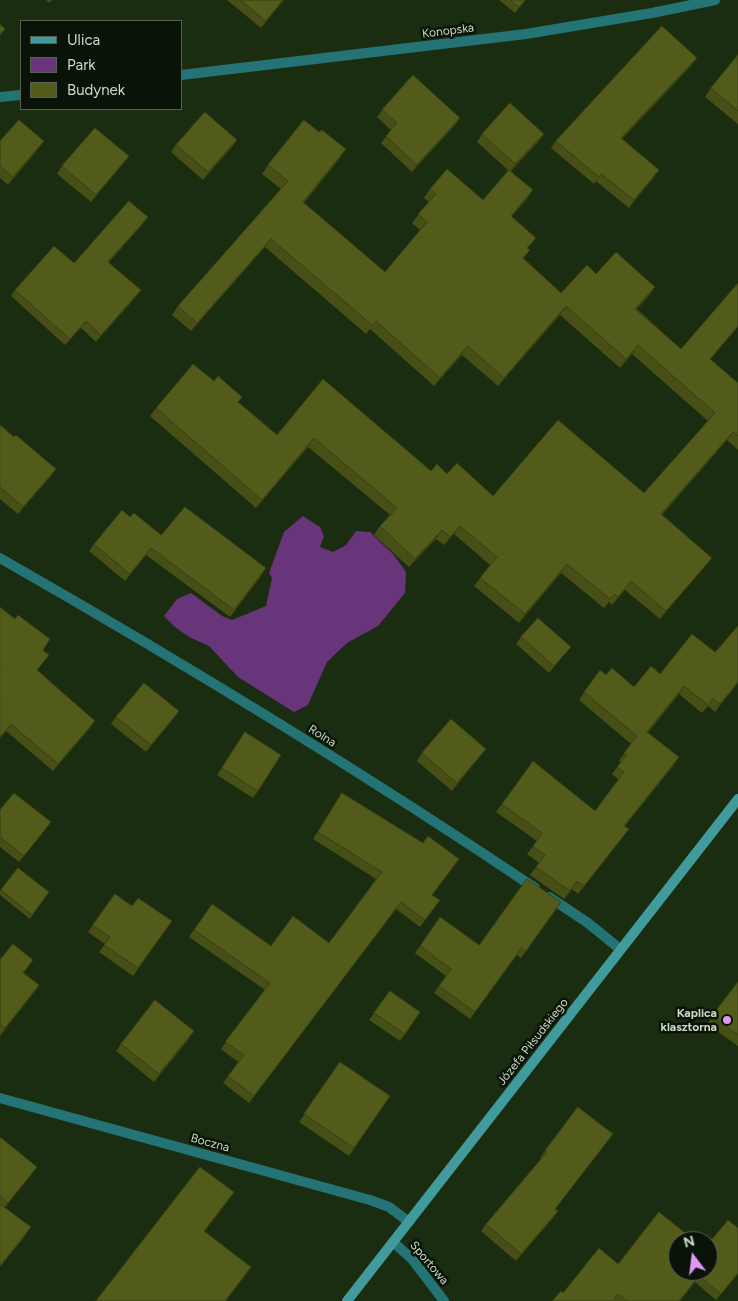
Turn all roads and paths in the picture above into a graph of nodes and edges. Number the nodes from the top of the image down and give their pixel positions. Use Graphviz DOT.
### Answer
graph roads {
  1 [pos="715,0"];
  2 [pos="182,75"];
  3 [pos="20,94"];
  4 [pos="0,97"];
  5 [pos="0,558"];
  6 [pos="738,799"];
  7 [pos="620,950"];
  8 [pos="0,1098"];
  9 [pos="409,1222"];
  10 [pos="394,1242"];
  11 [pos="347,1301"];
  12 [pos="444,1301"];
  1 -- 2 [label="street, Konopska"];
  3 -- 4 [label="street"];
  5 -- 7 [label="street, Rolna"];
  6 -- 7 [label="main road, Józefa Piłsudskiego"];
  7 -- 9 [label="main road, Józefa Piłsudskiego"];
  8 -- 9 [label="street, Boczna"];
  9 -- 10 [label="main road, Józefa Piłsudskiego"];
  10 -- 11 [label="main road, Józefa Piłsudskiego"];
  10 -- 12 [label="street, Sportowa"];
}
